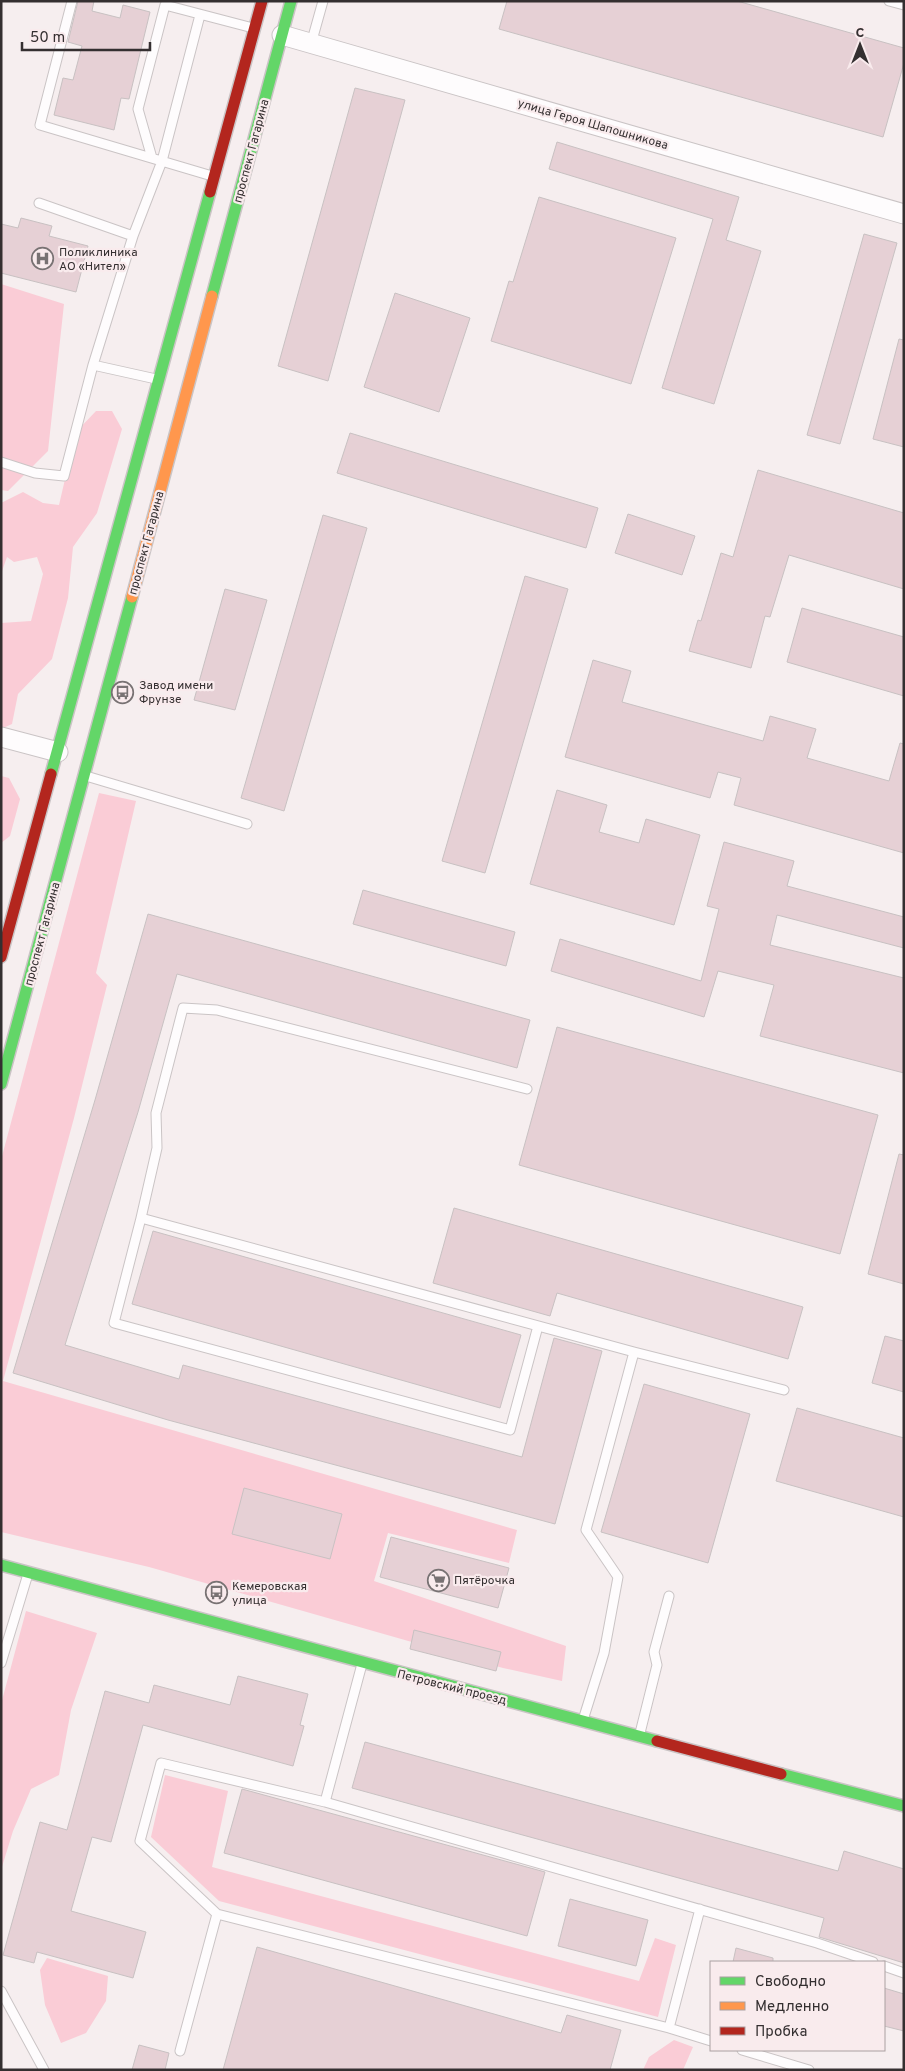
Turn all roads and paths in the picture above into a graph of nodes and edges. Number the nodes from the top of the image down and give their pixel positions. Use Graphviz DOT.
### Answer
graph roads {
  1 [pos="72,1"];
  2 [pos="262,1"];
  3 [pos="291,1"];
  4 [pos="323,1"];
  5 [pos="889,1"];
  6 [pos="904,6"];
  7 [pos="200,15"];
  8 [pos="255,28"];
  9 [pos="282,35"];
  10 [pos="310,44"];
  11 [pos="152,158"];
  12 [pos="162,161"];
  13 [pos="215,176"];
  14 [pos="39,203"];
  15 [pos="904,214"];
  16 [pos="133,236"];
  17 [pos="93,365"];
  18 [pos="160,380"];
  19 [pos="1,462"];
  20 [pos="1,737"];
  21 [pos="58,752"];
  22 [pos="83,776"];
  23 [pos="247,824"];
  24 [pos="1,957"];
  25 [pos="1,1084"];
  26 [pos="527,1089"];
  27 [pos="141,1218"];
  28 [pos="538,1326"];
  29 [pos="634,1352"];
  30 [pos="784,1390"];
  31 [pos="1,1565"];
  32 [pos="28,1574"];
  33 [pos="669,1596"];
  34 [pos="1,1662"];
  35 [pos="362,1663"];
  36 [pos="583,1720"];
  37 [pos="639,1736"];
  38 [pos="325,1802"];
  39 [pos="904,1806"];
  40 [pos="700,1909"];
  41 [pos="216,1914"];
  42 [pos="870,1961"];
  43 [pos="885,1966"];
  44 [pos="904,1973"];
  45 [pos="1,1991"];
  46 [pos="669,2028"];
  47 [pos="710,2041"];
  48 [pos="180,2051"];
  49 [pos="745,2051"];
  50 [pos="44,2070"];
  51 [pos="809,2070"];
  1 -- 11 [label="lane"];
  2 -- 8 [label="main road"];
  3 -- 9 [label="main road, проспект Гагарина"];
  4 -- 10 [label="lane"];
  5 -- 6 [label="lane"];
  7 -- 8 [label="lane"];
  7 -- 11 [label="lane"];
  7 -- 12 [label="lane"];
  8 -- 13 [label="main road"];
  9 -- 10 [label="street, улица Героя Шапошникова"];
  9 -- 22 [label="main road, проспект Гагарина"];
  10 -- 15 [label="street, улица Героя Шапошникова"];
  11 -- 12 [label="lane"];
  12 -- 13 [label="lane"];
  12 -- 16 [label="lane"];
  13 -- 18 [label="main road"];
  14 -- 16 [label="lane"];
  16 -- 17 [label="lane"];
  17 -- 18 [label="lane"];
  17 -- 19 [label="lane"];
  18 -- 21 [label="main road"];
  20 -- 21 [label="street"];
  21 -- 24 [label="main road"];
  22 -- 23 [label="lane"];
  22 -- 25 [label="main road, проспект Гагарина"];
  26 -- 27 [label="lane"];
  27 -- 28 [label="lane"];
  27 -- 28 [label="lane"];
  28 -- 29 [label="lane"];
  29 -- 30 [label="lane"];
  29 -- 36 [label="lane"];
  31 -- 32 [label="main road, Петровский проезд"];
  32 -- 34 [label="lane"];
  32 -- 35 [label="main road, Петровский проезд"];
  33 -- 37 [label="lane"];
  35 -- 36 [label="main road, Петровский проезд"];
  35 -- 38 [label="lane"];
  36 -- 37 [label="main road, Петровский проезд"];
  37 -- 39 [label="main road, Петровский проезд"];
  38 -- 40 [label="lane"];
  38 -- 41 [label="lane"];
  40 -- 42 [label="lane"];
  40 -- 46 [label="lane"];
  41 -- 46 [label="lane"];
  41 -- 48 [label="lane"];
  43 -- 44 [label="lane"];
  45 -- 50 [label="lane"];
  46 -- 47 [label="lane"];
  49 -- 51 [label="lane"];
}
